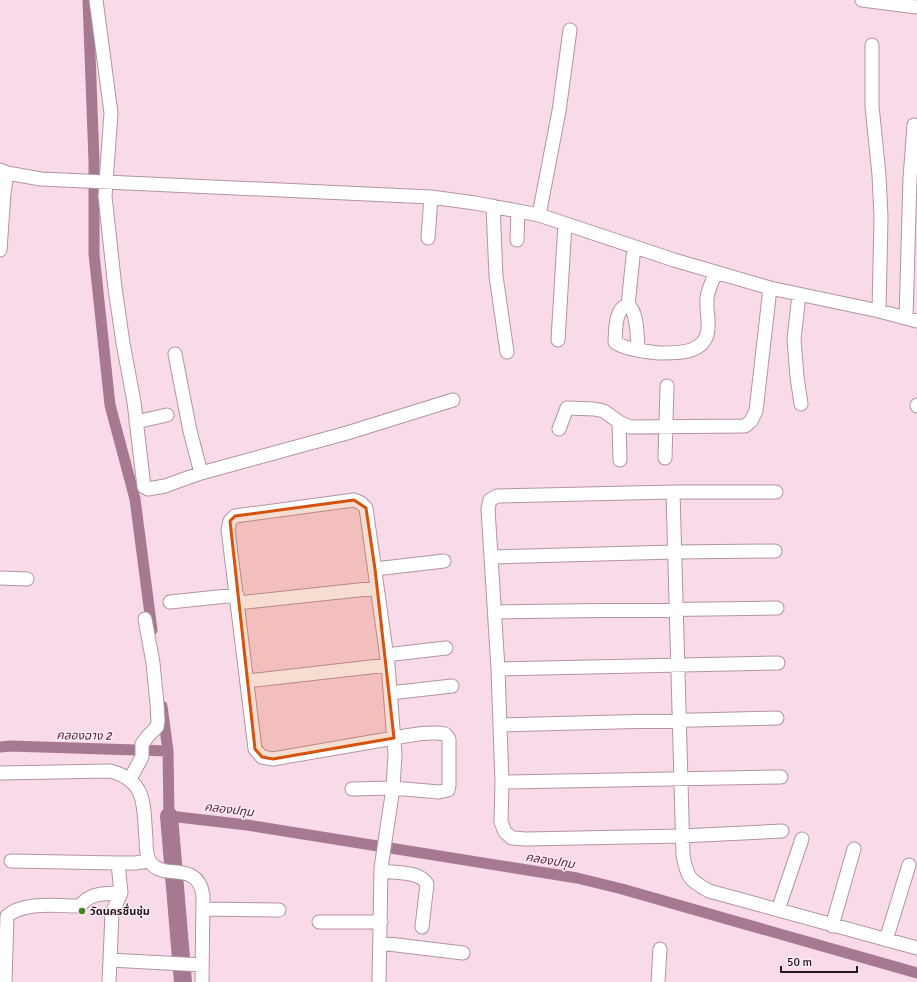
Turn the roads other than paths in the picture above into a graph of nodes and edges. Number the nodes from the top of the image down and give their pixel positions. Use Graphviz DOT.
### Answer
graph roads {
  1 [pos="96,0"];
  2 [pos="862,0"];
  3 [pos="887,1"];
  4 [pos="917,7"];
  5 [pos="570,30"];
  6 [pos="872,45"];
  7 [pos="914,125"];
  8 [pos="914,152"];
  9 [pos="4,171"];
  10 [pos="98,182"];
  11 [pos="431,197"];
  12 [pos="493,206"];
  13 [pos="518,211"];
  14 [pos="539,215"];
  15 [pos="565,224"];
  16 [pos="428,238"];
  17 [pos="517,240"];
  18 [pos="634,247"];
  19 [pos="0,250"];
  20 [pos="716,272"];
  21 [pos="770,288"];
  22 [pos="799,295"];
  23 [pos="628,306"];
  24 [pos="879,311"];
  25 [pos="912,320"];
  26 [pos="558,340"];
  27 [pos="638,349"];
  28 [pos="507,352"];
  29 [pos="175,354"];
  30 [pos="667,386"];
  31 [pos="453,400"];
  32 [pos="801,404"];
  33 [pos="167,415"];
  34 [pos="136,422"];
  35 [pos="619,422"];
  36 [pos="667,427"];
  37 [pos="559,429"];
  38 [pos="665,458"];
  39 [pos="620,460"];
  40 [pos="201,472"];
  41 [pos="673,492"];
  42 [pos="776,492"];
  43 [pos="775,551"];
  44 [pos="675,552"];
  45 [pos="492,558"];
  46 [pos="444,561"];
  47 [pos="375,569"];
  48 [pos="0,578"];
  49 [pos="27,579"];
  50 [pos="377,588"];
  51 [pos="238,599"];
  52 [pos="170,602"];
  53 [pos="777,608"];
  54 [pos="676,609"];
  55 [pos="495,612"];
  56 [pos="146,619"];
  57 [pos="446,648"];
  58 [pos="387,660"];
  59 [pos="778,663"];
  60 [pos="678,665"];
  61 [pos="498,670"];
  62 [pos="247,681"];
  63 [pos="452,686"];
  64 [pos="390,693"];
  65 [pos="777,718"];
  66 [pos="679,720"];
  67 [pos="500,725"];
  68 [pos="394,738"];
  69 [pos="0,773"];
  70 [pos="781,777"];
  71 [pos="130,779"];
  72 [pos="681,779"];
  73 [pos="502,782"];
  74 [pos="393,788"];
  75 [pos="352,789"];
  76 [pos="782,831"];
  77 [pos="682,836"];
  78 [pos="802,838"];
  79 [pos="854,849"];
  80 [pos="11,861"];
  81 [pos="150,861"];
  82 [pos="118,863"];
  83 [pos="909,865"];
  84 [pos="381,869"];
  85 [pos="121,893"];
  86 [pos="203,909"];
  87 [pos="280,910"];
  88 [pos="778,910"];
  89 [pos="320,922"];
  90 [pos="381,922"];
  91 [pos="832,926"];
  92 [pos="422,927"];
  93 [pos="886,940"];
  94 [pos="380,943"];
  95 [pos="917,948"];
  96 [pos="660,949"];
  97 [pos="463,953"];
  98 [pos="110,960"];
  99 [pos="202,964"];
  100 [pos="4,982"];
  101 [pos="109,982"];
  102 [pos="202,982"];
  103 [pos="379,982"];
  104 [pos="658,982"];
  1 -- 10 [label="street"];
  2 -- 3 [label="street"];
  3 -- 4 [label="street"];
  5 -- 14 [label="street"];
  6 -- 24 [label="street"];
  7 -- 8 [label="street"];
  8 -- 25 [label="street"];
  9 -- 10 [label="street"];
  9 -- 19 [label="street"];
  10 -- 11 [label="street"];
  10 -- 34 [label="street"];
  11 -- 12 [label="street"];
  11 -- 16 [label="street"];
  12 -- 13 [label="street"];
  12 -- 28 [label="street"];
  13 -- 14 [label="street"];
  13 -- 17 [label="street"];
  14 -- 15 [label="street"];
  15 -- 18 [label="street"];
  15 -- 26 [label="street"];
  18 -- 20 [label="street"];
  18 -- 23 [label="street"];
  20 -- 21 [label="street"];
  20 -- 27 [label="street"];
  21 -- 22 [label="street"];
  21 -- 36 [label="street"];
  22 -- 24 [label="street"];
  22 -- 32 [label="street"];
  23 -- 27 [label="street"];
  23 -- 27 [label="street"];
  24 -- 25 [label="street"];
  29 -- 40 [label="street"];
  30 -- 36 [label="street"];
  31 -- 40 [label="street"];
  33 -- 34 [label="street"];
  34 -- 40 [label="street"];
  35 -- 36 [label="street"];
  35 -- 37 [label="street"];
  35 -- 39 [label="street"];
  36 -- 38 [label="street"];
  41 -- 42 [label="street"];
  41 -- 44 [label="street"];
  41 -- 45 [label="street"];
  43 -- 44 [label="street"];
  44 -- 45 [label="street"];
  44 -- 54 [label="street"];
  45 -- 55 [label="street"];
  46 -- 47 [label="street"];
  47 -- 50 [label="street"];
  47 -- 51 [label="street"];
  48 -- 49 [label="street"];
  50 -- 51 [label="street"];
  50 -- 58 [label="street"];
  51 -- 52 [label="street"];
  51 -- 62 [label="street"];
  53 -- 54 [label="street"];
  54 -- 55 [label="street"];
  54 -- 60 [label="street"];
  55 -- 61 [label="street"];
  56 -- 71 [label="street"];
  57 -- 58 [label="street"];
  58 -- 62 [label="street"];
  58 -- 64 [label="street"];
  59 -- 60 [label="street"];
  60 -- 61 [label="street"];
  60 -- 66 [label="street"];
  61 -- 67 [label="street"];
  62 -- 68 [label="street"];
  63 -- 64 [label="street"];
  64 -- 68 [label="street"];
  65 -- 66 [label="street"];
  66 -- 67 [label="street"];
  66 -- 72 [label="street"];
  67 -- 73 [label="street"];
  68 -- 74 [label="street"];
  68 -- 74 [label="street"];
  69 -- 71 [label="street"];
  70 -- 72 [label="street"];
  71 -- 81 [label="street"];
  72 -- 73 [label="street"];
  72 -- 77 [label="street"];
  73 -- 77 [label="street"];
  74 -- 75 [label="street"];
  74 -- 84 [label="street"];
  76 -- 77 [label="street"];
  77 -- 88 [label="street"];
  78 -- 88 [label="street"];
  79 -- 91 [label="street"];
  80 -- 82 [label="street"];
  81 -- 82 [label="street"];
  81 -- 86 [label="street"];
  82 -- 85 [label="street"];
  83 -- 93 [label="street"];
  84 -- 90 [label="street"];
  84 -- 92 [label="street"];
  85 -- 98 [label="street"];
  85 -- 100 [label="street"];
  86 -- 87 [label="street"];
  86 -- 99 [label="street"];
  88 -- 91 [label="street"];
  89 -- 90 [label="street"];
  90 -- 94 [label="street"];
  91 -- 93 [label="street"];
  93 -- 95 [label="street"];
  94 -- 97 [label="street"];
  94 -- 103 [label="street"];
  96 -- 104 [label="street"];
  98 -- 99 [label="street"];
  98 -- 101 [label="street"];
  99 -- 102 [label="street"];
}
